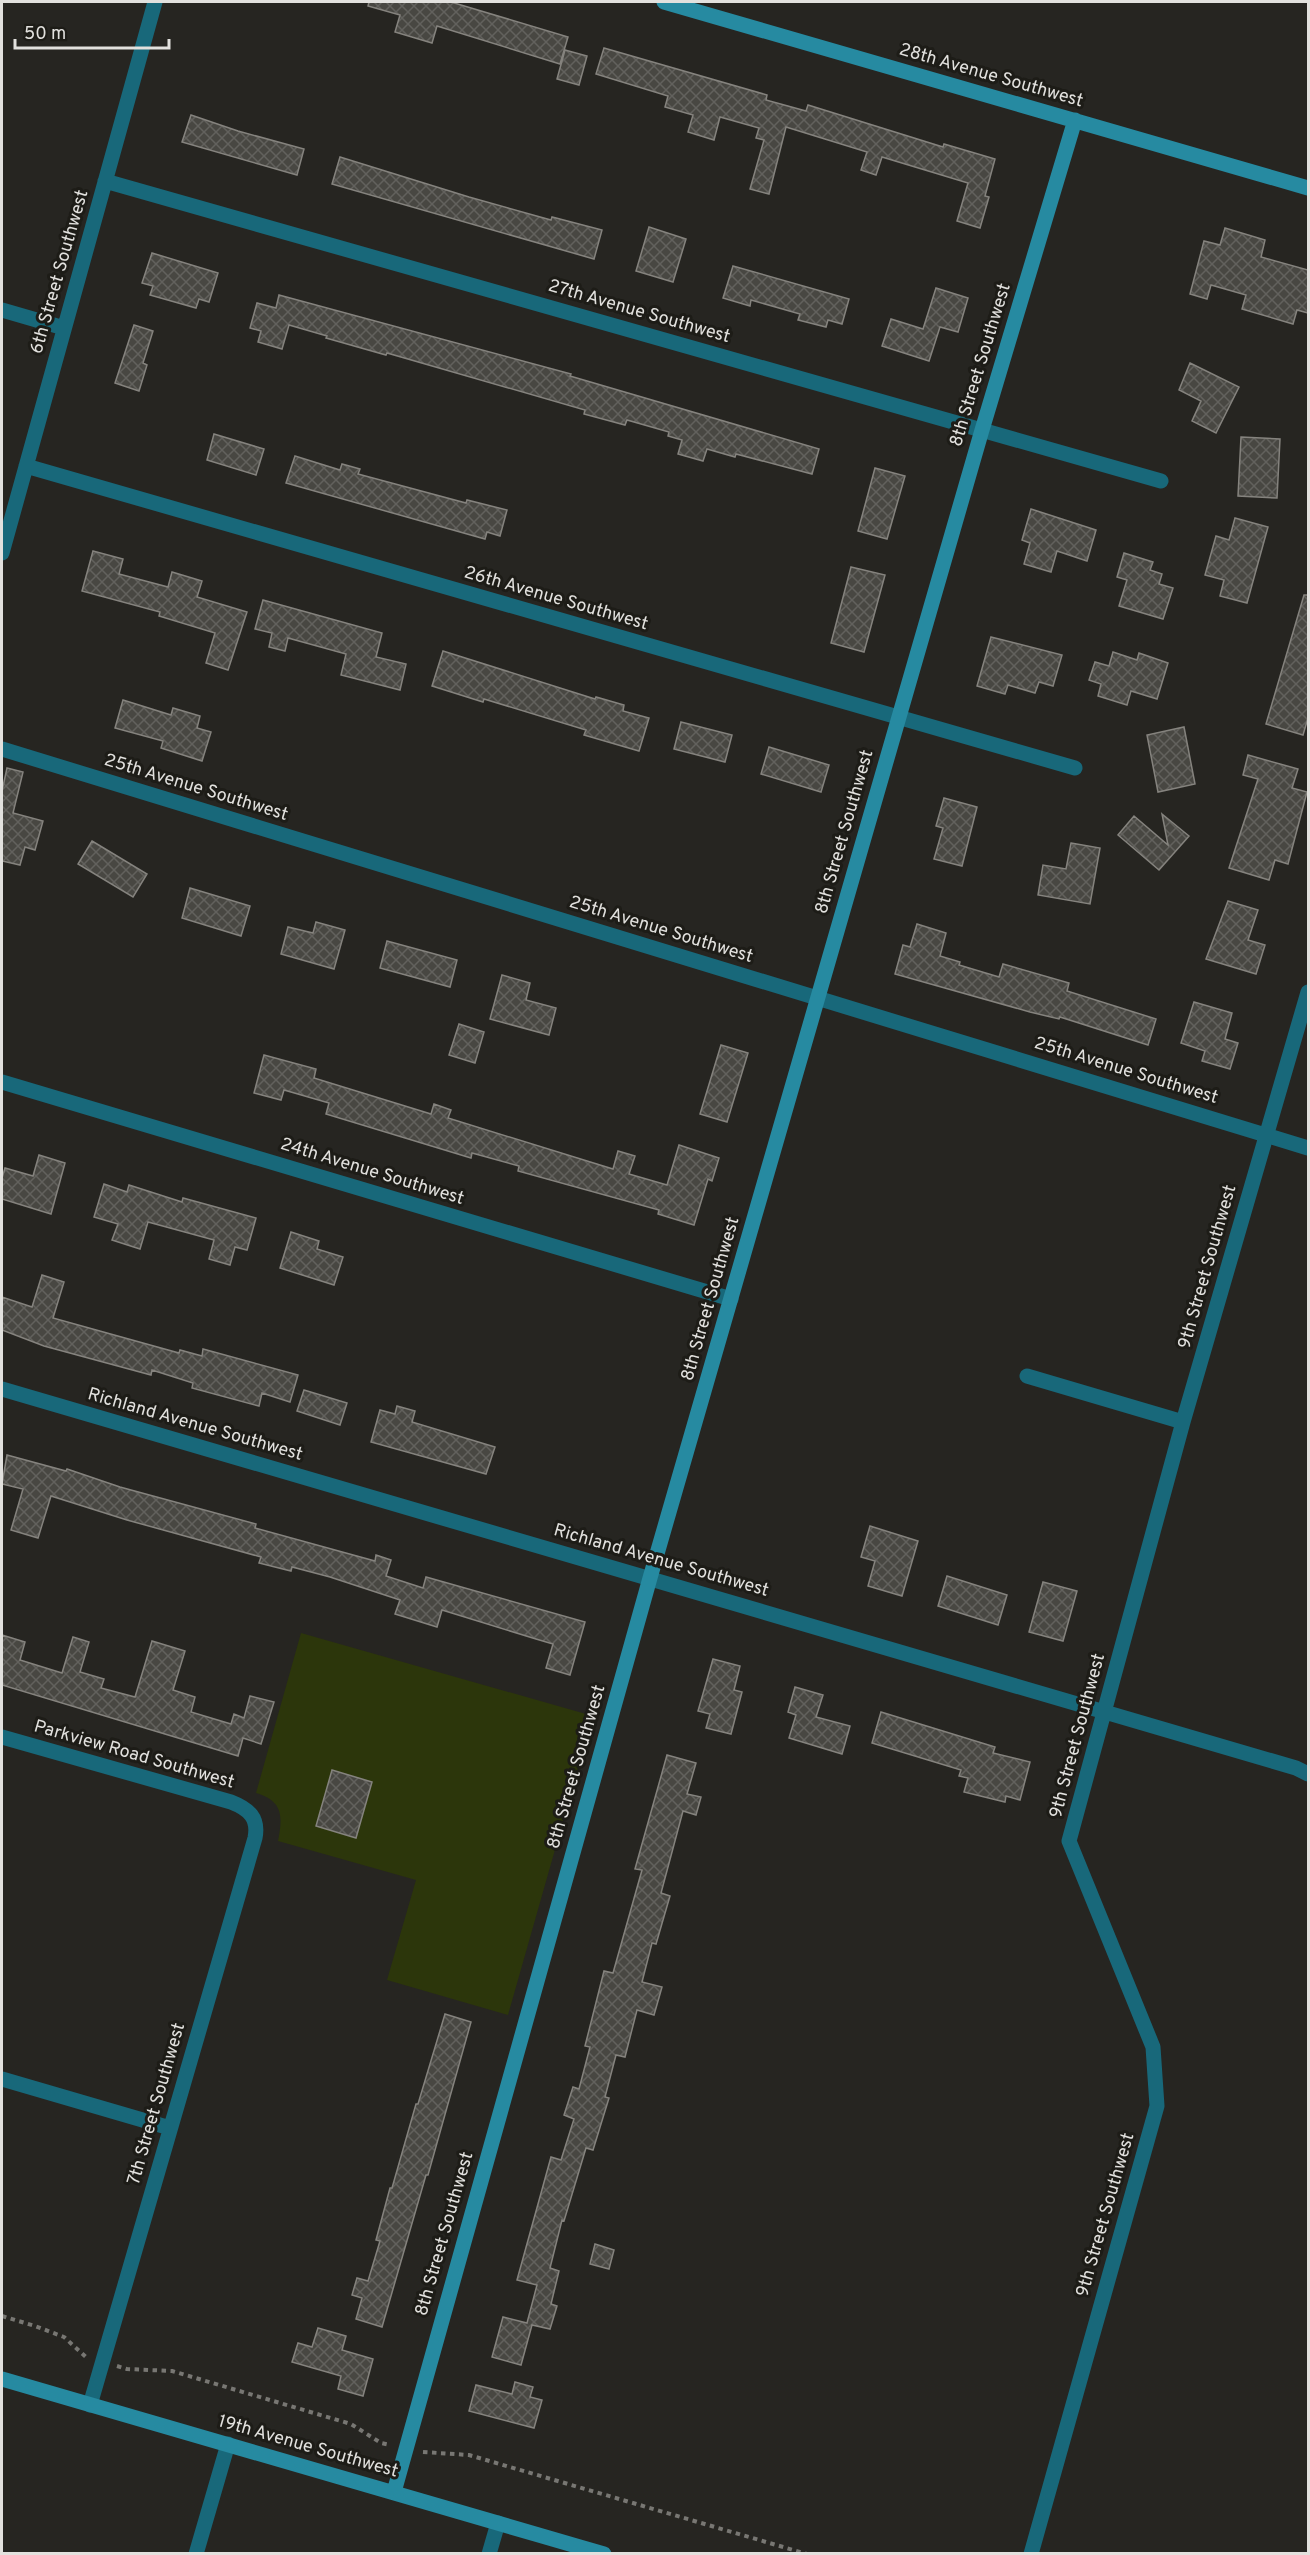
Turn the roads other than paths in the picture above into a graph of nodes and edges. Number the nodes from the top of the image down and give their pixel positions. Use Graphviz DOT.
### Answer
graph roads {
  1 [pos="155,2"];
  2 [pos="664,2"];
  3 [pos="1075,120"];
  4 [pos="105,181"];
  5 [pos="1308,188"];
  6 [pos="2,310"];
  7 [pos="64,328"];
  8 [pos="981,430"];
  9 [pos="26,466"];
  10 [pos="1161,481"];
  11 [pos="2,553"];
  12 [pos="899,717"];
  13 [pos="2,749"];
  14 [pos="1074,768"];
  15 [pos="1308,992"];
  16 [pos="818,998"];
  17 [pos="2,1082"];
  18 [pos="1267,1135"];
  19 [pos="1308,1148"];
  20 [pos="731,1299"];
  21 [pos="1027,1376"];
  22 [pos="2,1389"];
  23 [pos="1183,1422"];
  24 [pos="650,1578"];
  25 [pos="1105,1711"];
  26 [pos="2,1737"];
  27 [pos="1308,1774"];
  28 [pos="253,1815"];
  29 [pos="2,2079"];
  30 [pos="170,2128"];
  31 [pos="2,2379"];
  32 [pos="90,2405"];
  33 [pos="228,2444"];
  34 [pos="394,2492"];
  35 [pos="498,2523"];
  36 [pos="196,2553"];
  37 [pos="489,2553"];
  38 [pos="604,2553"];
  39 [pos="1031,2553"];
  1 -- 4 [label="street, 6th Street Southwest"];
  2 -- 3 [label="street, 28th Avenue Southwest"];
  3 -- 5 [label="street, 28th Avenue Southwest"];
  3 -- 8 [label="street, 8th Street Southwest"];
  4 -- 7 [label="street, 6th Street Southwest"];
  4 -- 8 [label="street, 27th Avenue Southwest"];
  6 -- 7 [label="street"];
  7 -- 9 [label="street, 6th Street Southwest"];
  8 -- 10 [label="street, 27th Avenue Southwest"];
  8 -- 12 [label="street, 8th Street Southwest"];
  9 -- 11 [label="street, 6th Street Southwest"];
  9 -- 12 [label="street, 26th Avenue Southwest"];
  12 -- 14 [label="street, 26th Avenue Southwest"];
  12 -- 16 [label="street, 8th Street Southwest"];
  13 -- 16 [label="street, 25th Avenue Southwest"];
  15 -- 18 [label="street, 9th Street Southwest"];
  16 -- 18 [label="street, 25th Avenue Southwest"];
  16 -- 20 [label="street, 8th Street Southwest"];
  17 -- 20 [label="street, 24th Avenue Southwest"];
  18 -- 19 [label="street, 25th Avenue Southwest"];
  18 -- 23 [label="street, 9th Street Southwest"];
  20 -- 24 [label="street, 8th Street Southwest"];
  21 -- 23 [label="street"];
  22 -- 24 [label="street, Richland Avenue Southwest"];
  23 -- 25 [label="street, 9th Street Southwest"];
  24 -- 25 [label="street, Richland Avenue Southwest"];
  24 -- 34 [label="street, 8th Street Southwest"];
  25 -- 27 [label="street, Richland Avenue Southwest"];
  25 -- 39 [label="street, 9th Street Southwest"];
  26 -- 28 [label="street, Parkview Road Southwest"];
  28 -- 30 [label="street, 7th Street Southwest"];
  29 -- 30 [label="street"];
  30 -- 32 [label="street, 7th Street Southwest"];
  31 -- 32 [label="street, 19th Avenue Southwest"];
  32 -- 33 [label="street, 19th Avenue Southwest"];
  33 -- 34 [label="street, 19th Avenue Southwest"];
  33 -- 36 [label="street"];
  34 -- 35 [label="street, 19th Avenue Southwest"];
  35 -- 37 [label="street"];
  35 -- 38 [label="street, 19th Avenue Southwest"];
}
